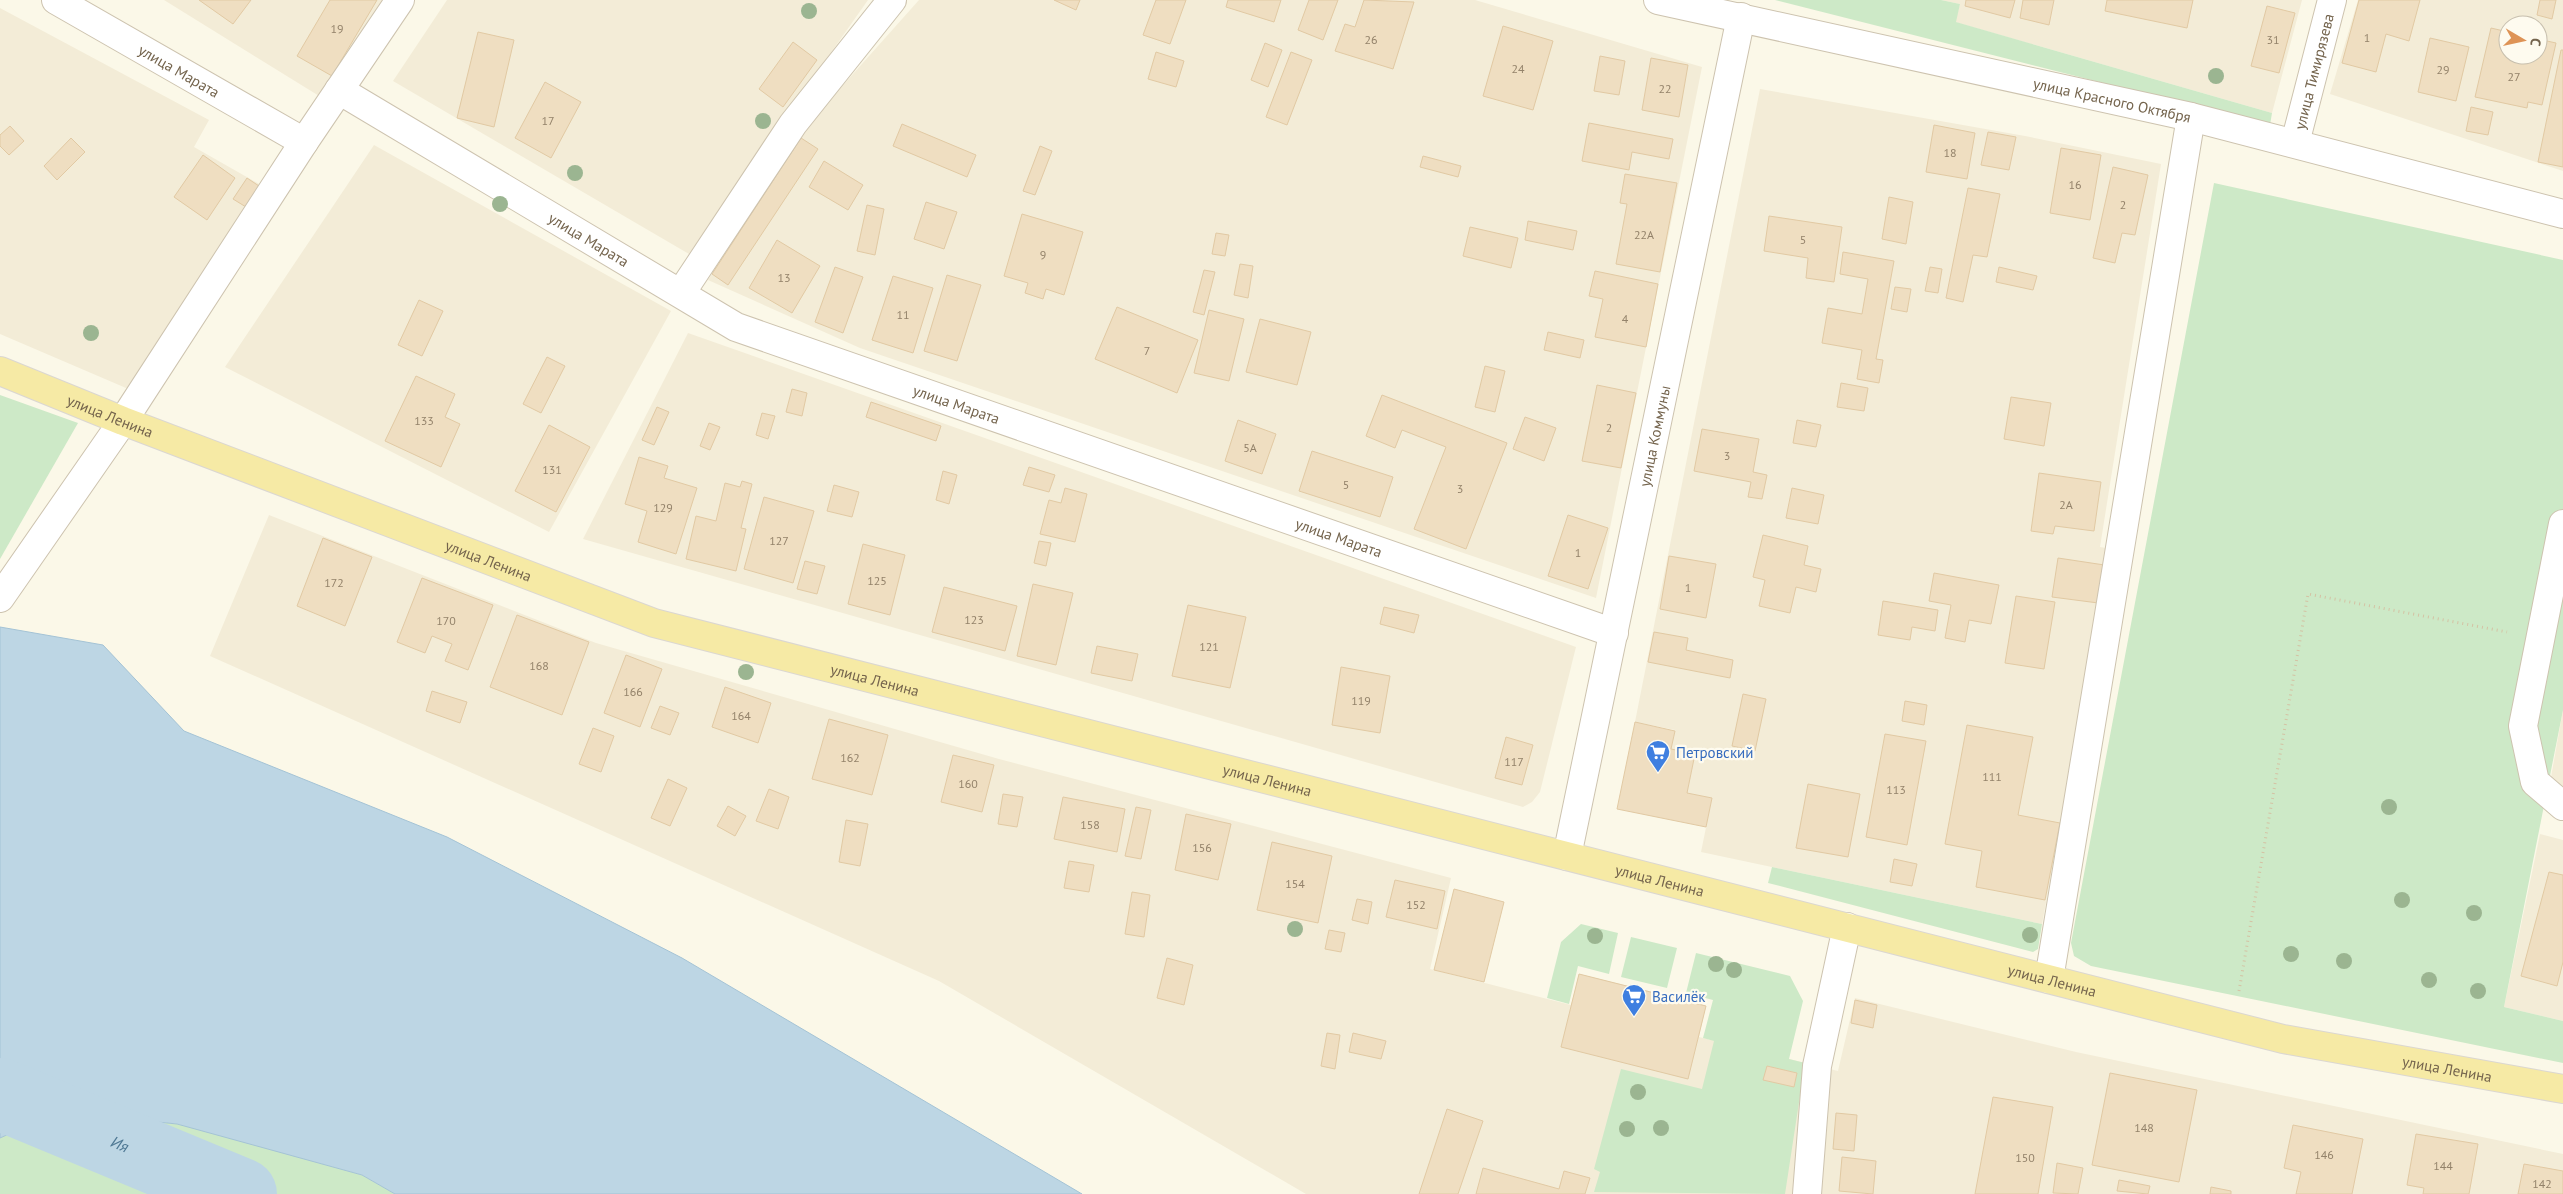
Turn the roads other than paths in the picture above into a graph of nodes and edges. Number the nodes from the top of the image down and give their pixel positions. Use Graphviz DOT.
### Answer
graph roads {
  1 [pos="56,0"];
  2 [pos="400,0"];
  3 [pos="892,0"];
  4 [pos="1658,0"];
  5 [pos="2332,0"];
  6 [pos="1698,4"];
  7 [pos="1740,17"];
  8 [pos="339,90"];
  9 [pos="2191,117"];
  10 [pos="304,142"];
  11 [pos="2295,143"];
  12 [pos="2563,214"];
  13 [pos="681,293"];
  14 [pos="0,371"];
  15 [pos="123,421"];
  16 [pos="2563,524"];
  17 [pos="0,598"];
  18 [pos="1614,633"];
  19 [pos="2563,806"];
  20 [pos="1567,856"];
  21 [pos="1847,927"];
  22 [pos="2049,979"];
  23 [pos="2563,1090"];
  24 [pos="1807,1194"];
  1 -- 10 [label="street, улица Марата"];
  2 -- 8 [label="street"];
  3 -- 13 [label="street"];
  4 -- 6 [label="street, улица Красного Октября"];
  5 -- 11 [label="street, улица Тимирязева"];
  6 -- 7 [label="street, улица Красного Октября"];
  7 -- 9 [label="street, улица Красного Октября"];
  7 -- 18 [label="street, улица Коммуны"];
  8 -- 10 [label="street"];
  8 -- 13 [label="street, улица Марата"];
  9 -- 11 [label="street, улица Красного Октября"];
  9 -- 22 [label="street"];
  10 -- 15 [label="street"];
  11 -- 12 [label="street, улица Красного Октября"];
  13 -- 18 [label="street, улица Марата"];
  14 -- 15 [label="main road, улица Ленина"];
  15 -- 17 [label="street"];
  15 -- 20 [label="main road, улица Ленина"];
  16 -- 19 [label="street"];
  18 -- 20 [label="street, улица Коммуны"];
  20 -- 21 [label="main road, улица Ленина"];
  21 -- 22 [label="main road, улица Ленина"];
  21 -- 24 [label="street"];
  22 -- 23 [label="main road, улица Ленина"];
}
